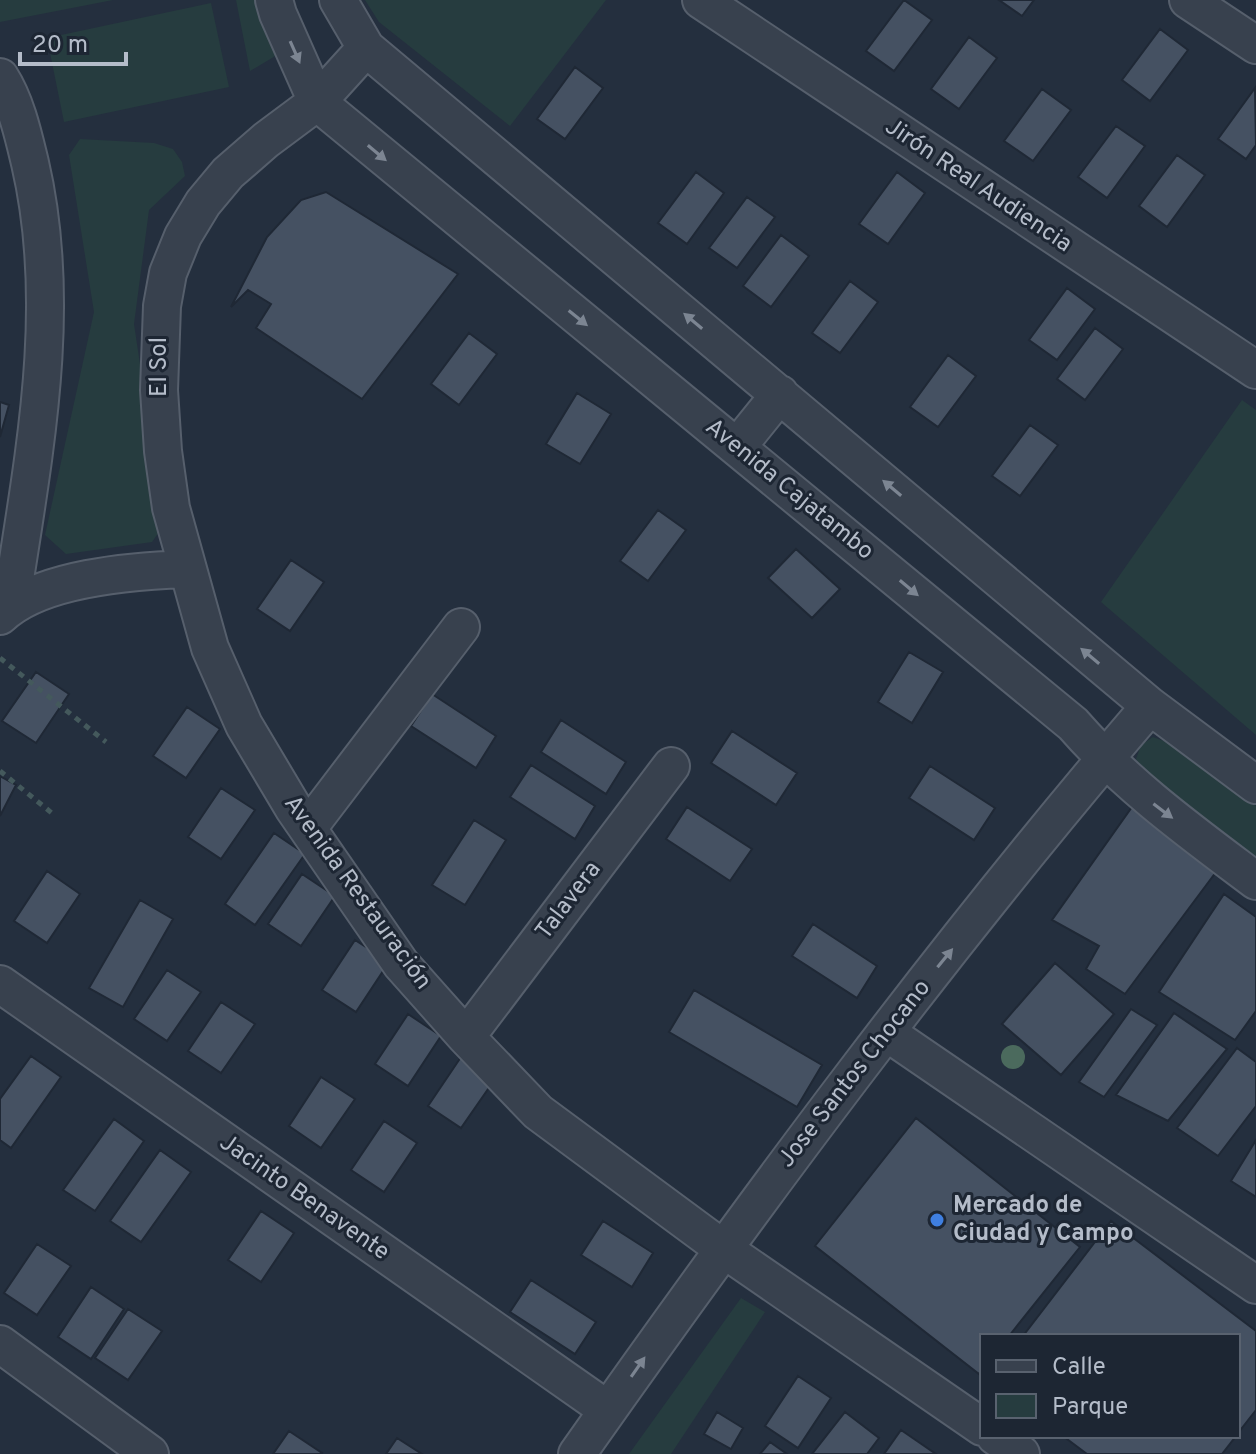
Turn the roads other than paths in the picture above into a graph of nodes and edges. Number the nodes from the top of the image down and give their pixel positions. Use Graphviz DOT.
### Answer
graph roads {
  1 [pos="274,0"];
  2 [pos="338,0"];
  3 [pos="701,0"];
  4 [pos="1188,0"];
  5 [pos="1256,45"];
  6 [pos="366,48"];
  7 [pos="0,77"];
  8 [pos="317,102"];
  9 [pos="1256,370"];
  10 [pos="780,394"];
  11 [pos="738,446"];
  12 [pos="186,569"];
  13 [pos="6,611"];
  14 [pos="461,627"];
  15 [pos="1150,706"];
  16 [pos="1104,760"];
  17 [pos="671,766"];
  18 [pos="1256,785"];
  19 [pos="308,828"];
  20 [pos="1256,881"];
  21 [pos="0,984"];
  22 [pos="886,1032"];
  23 [pos="466,1037"];
  24 [pos="722,1248"];
  25 [pos="1256,1285"];
  26 [pos="0,1344"];
  27 [pos="608,1410"];
  28 [pos="980,1426"];
  29 [pos="998,1438"];
  30 [pos="150,1454"];
  31 [pos="577,1454"];
  32 [pos="1021,1454"];
  1 -- 8 [label="street, one-way"];
  2 -- 6 [label="street"];
  3 -- 9 [label="street, Jirón Real Audiencia"];
  4 -- 5 [label="street"];
  6 -- 8 [label="street, El Sol"];
  10 -- 6 [label="street, one-way"];
  7 -- 13 [label="street"];
  8 -- 11 [label="street, Avenida Cajatambo, one-way"];
  8 -- 12 [label="street, El Sol"];
  10 -- 11 [label="street"];
  15 -- 10 [label="street, one-way"];
  11 -- 16 [label="street, Avenida Cajatambo, one-way"];
  12 -- 13 [label="street"];
  12 -- 19 [label="street, Avenida Restauración"];
  14 -- 19 [label="street"];
  15 -- 16 [label="street, Jose Santos Chocano"];
  15 -- 18 [label="street"];
  16 -- 20 [label="street, Avenida Cajatambo, one-way"];
  22 -- 16 [label="street, Jose Santos Chocano, one-way"];
  17 -- 23 [label="street, Talavera"];
  19 -- 23 [label="street, Avenida Restauración"];
  21 -- 27 [label="street, Jacinto Benavente"];
  22 -- 24 [label="street, Jose Santos Chocano"];
  22 -- 25 [label="street"];
  23 -- 24 [label="street, Avenida Restauración"];
  27 -- 24 [label="street, Jose Santos Chocano, one-way"];
  24 -- 28 [label="street, Avenida Restauración"];
  26 -- 30 [label="street"];
  27 -- 31 [label="street, Jose Santos Chocano"];
  29 -- 32 [label="street"];
}
